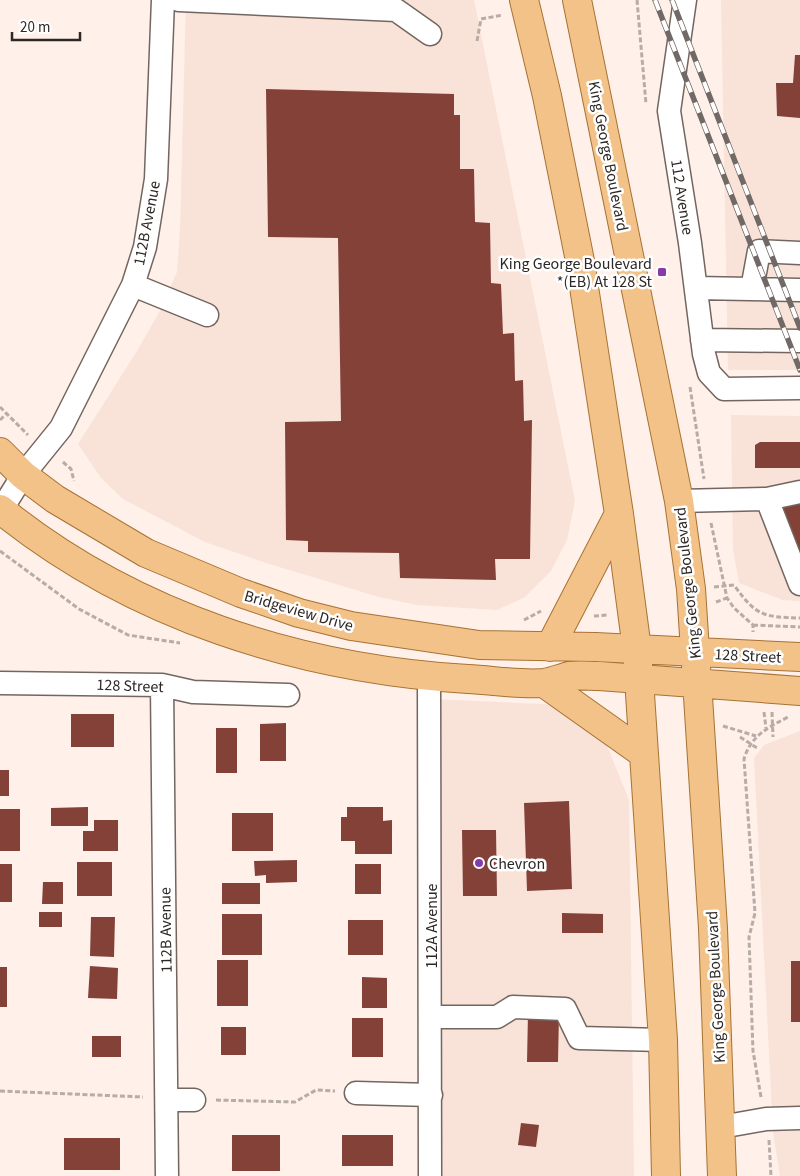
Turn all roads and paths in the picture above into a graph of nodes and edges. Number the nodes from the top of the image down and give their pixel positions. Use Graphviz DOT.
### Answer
graph roads {
  1 [pos="164,0"];
  2 [pos="179,0"];
  3 [pos="577,0"];
  4 [pos="685,0"];
  5 [pos="514,7"];
  6 [pos="430,34"];
  7 [pos="477,41"];
  8 [pos="800,252"];
  9 [pos="133,285"];
  10 [pos="696,288"];
  11 [pos="752,289"];
  12 [pos="800,290"];
  13 [pos="207,315"];
  14 [pos="702,340"];
  15 [pos="800,341"];
  16 [pos="800,388"];
  17 [pos="0,407"];
  18 [pos="6,414"];
  19 [pos="0,420"];
  20 [pos="16,425"];
  21 [pos="0,452"];
  22 [pos="62,461"];
  23 [pos="12,479"];
  24 [pos="78,485"];
  25 [pos="800,492"];
  26 [pos="767,499"];
  27 [pos="679,502"];
  28 [pos="0,510"];
  29 [pos="619,514"];
  30 [pos="710,520"];
  31 [pos="800,584"];
  32 [pos="724,586"];
  33 [pos="727,598"];
  34 [pos="548,605"];
  35 [pos="692,606"];
  36 [pos="632,612"];
  37 [pos="587,617"];
  38 [pos="800,618"];
  39 [pos="519,622"];
  40 [pos="800,627"];
  41 [pos="550,648"];
  42 [pos="637,649"];
  43 [pos="696,653"];
  44 [pos="800,658"];
  45 [pos="430,676"];
  46 [pos="639,678"];
  47 [pos="0,683"];
  48 [pos="544,683"];
  49 [pos="162,684"];
  50 [pos="698,684"];
  51 [pos="288,695"];
  52 [pos="799,702"];
  53 [pos="772,711"];
  54 [pos="764,714"];
  55 [pos="773,725"];
  56 [pos="766,728"];
  57 [pos="743,730"];
  58 [pos="756,736"];
  59 [pos="773,736"];
  60 [pos="740,737"];
  61 [pos="751,744"];
  62 [pos="756,748"];
  63 [pos="644,754"];
  64 [pos="431,1018"];
  65 [pos="663,1040"];
  66 [pos="760,1090"];
  67 [pos="0,1092"];
  68 [pos="356,1093"];
  69 [pos="431,1095"];
  70 [pos="159,1098"];
  71 [pos="194,1100"];
  72 [pos="800,1118"];
  73 [pos="721,1127"];
  74 [pos="770,1144"];
  75 [pos="167,1176"];
  76 [pos="430,1176"];
  77 [pos="666,1176"];
  78 [pos="722,1176"];
  79 [pos="771,1176"];
  1 -- 9 [label="street, 112B Avenue"];
  2 -- 6 [label="street"];
  3 -- 27 [label="main road, King George Boulevard"];
  4 -- 10 [label="street, 112 Avenue"];
  5 -- 7 [label="path"];
  5 -- 29 [label="main road"];
  8 -- 11 [label="street"];
  9 -- 13 [label="street"];
  9 -- 23 [label="street, 112B Avenue"];
  10 -- 11 [label="street"];
  10 -- 14 [label="street, 112 Avenue"];
  11 -- 12 [label="street"];
  14 -- 15 [label="street"];
  14 -- 16 [label="street, 112 Avenue"];
  17 -- 18 [label="path"];
  18 -- 19 [label="path"];
  18 -- 20 [label="path"];
  21 -- 23 [label="main road, Bridgeview Drive"];
  22 -- 24 [label="path"];
  23 -- 28 [label="street"];
  23 -- 41 [label="main road, Bridgeview Drive"];
  25 -- 26 [label="street"];
  26 -- 27 [label="street"];
  26 -- 31 [label="street"];
  27 -- 35 [label="main road, King George Boulevard"];
  28 -- 45 [label="main road"];
  29 -- 36 [label="main road"];
  29 -- 41 [label="main road"];
  30 -- 32 [label="path"];
  32 -- 33 [label="path"];
  32 -- 38 [label="path"];
  33 -- 35 [label="path"];
  33 -- 40 [label="path"];
  34 -- 39 [label="path"];
  35 -- 43 [label="main road, King George Boulevard"];
  36 -- 37 [label="path"];
  36 -- 42 [label="main road"];
  41 -- 42 [label="main road, Bridgeview Drive"];
  42 -- 43 [label="main road, 128 Street"];
  42 -- 46 [label="main road"];
  43 -- 44 [label="main road, 128 Street"];
  43 -- 50 [label="main road, King George Boulevard"];
  45 -- 48 [label="main road"];
  45 -- 64 [label="street, 112A Avenue"];
  46 -- 48 [label="main road"];
  46 -- 50 [label="main road, 128 Street"];
  46 -- 63 [label="main road"];
  47 -- 49 [label="street, 128 Street"];
  48 -- 63 [label="main road"];
  49 -- 51 [label="street, 128 Street"];
  49 -- 70 [label="street, 112B Avenue"];
  50 -- 52 [label="main road, 128 Street"];
  50 -- 73 [label="main road, King George Boulevard"];
  52 -- 55 [label="path"];
  53 -- 55 [label="path"];
  54 -- 56 [label="path"];
  55 -- 56 [label="path"];
  55 -- 59 [label="path"];
  56 -- 58 [label="path"];
  57 -- 58 [label="path"];
  58 -- 61 [label="path"];
  60 -- 61 [label="path"];
  61 -- 62 [label="path"];
  61 -- 66 [label="path"];
  63 -- 65 [label="main road"];
  64 -- 65 [label="street"];
  64 -- 69 [label="street, 112A Avenue"];
  65 -- 77 [label="main road"];
  67 -- 70 [label="path"];
  68 -- 69 [label="street"];
  68 -- 71 [label="path"];
  69 -- 76 [label="street, 112A Avenue"];
  70 -- 71 [label="street"];
  70 -- 75 [label="street, 112B Avenue"];
  72 -- 73 [label="street"];
  73 -- 78 [label="main road, King George Boulevard"];
  74 -- 79 [label="path"];
}
